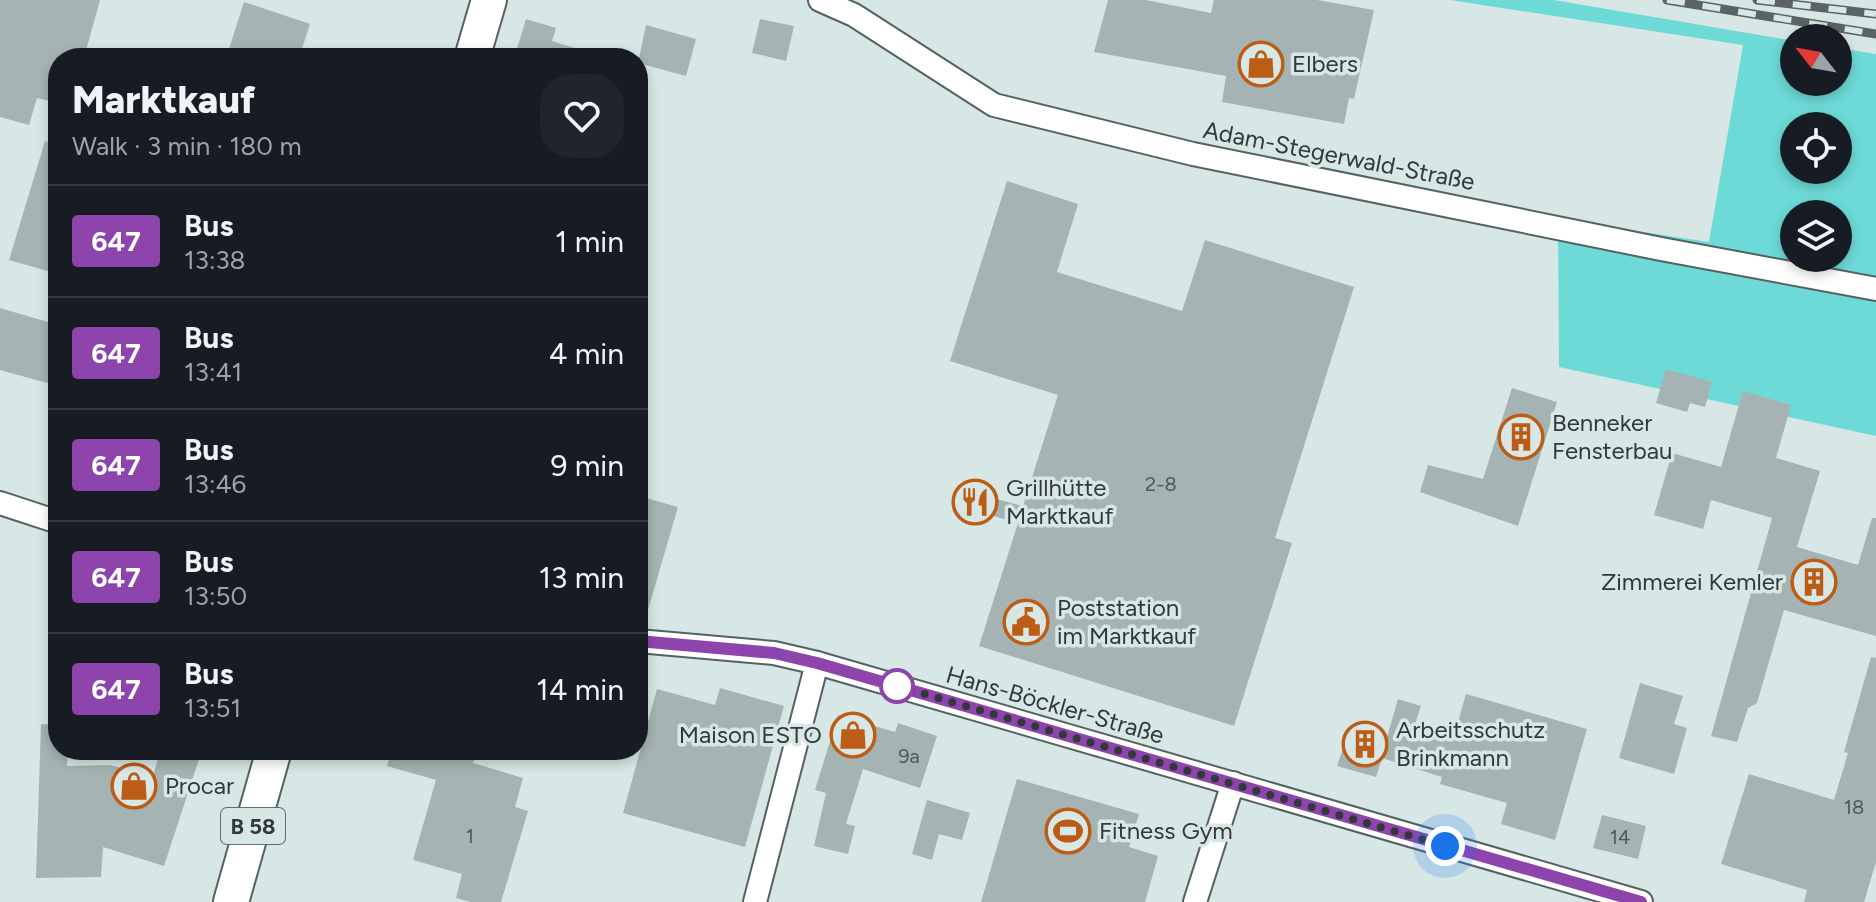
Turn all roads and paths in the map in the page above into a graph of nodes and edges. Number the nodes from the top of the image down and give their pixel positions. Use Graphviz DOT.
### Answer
graph roads {
  1 [pos="489,0"];
  2 [pos="820,0"];
  3 [pos="475,48"];
  4 [pos="1876,289"];
  5 [pos="0,503"];
  6 [pos="48,519"];
  7 [pos="648,642"];
  8 [pos="817,663"];
  9 [pos="271,760"];
  10 [pos="1233,783"];
  11 [pos="231,902"];
  12 [pos="755,902"];
  13 [pos="1195,902"];
  14 [pos="1641,902"];
  1 -- 3 [label="main road"];
  2 -- 4 [label="street, Adam-Stegerwald-Straße"];
  5 -- 6 [label="street"];
  7 -- 8 [label="street, Hans-Böckler-Straße"];
  8 -- 10 [label="street, Hans-Böckler-Straße"];
  8 -- 12 [label="street"];
  9 -- 11 [label="main road, B 58"];
  10 -- 13 [label="street"];
  10 -- 14 [label="street, Hans-Böckler-Straße"];
}
